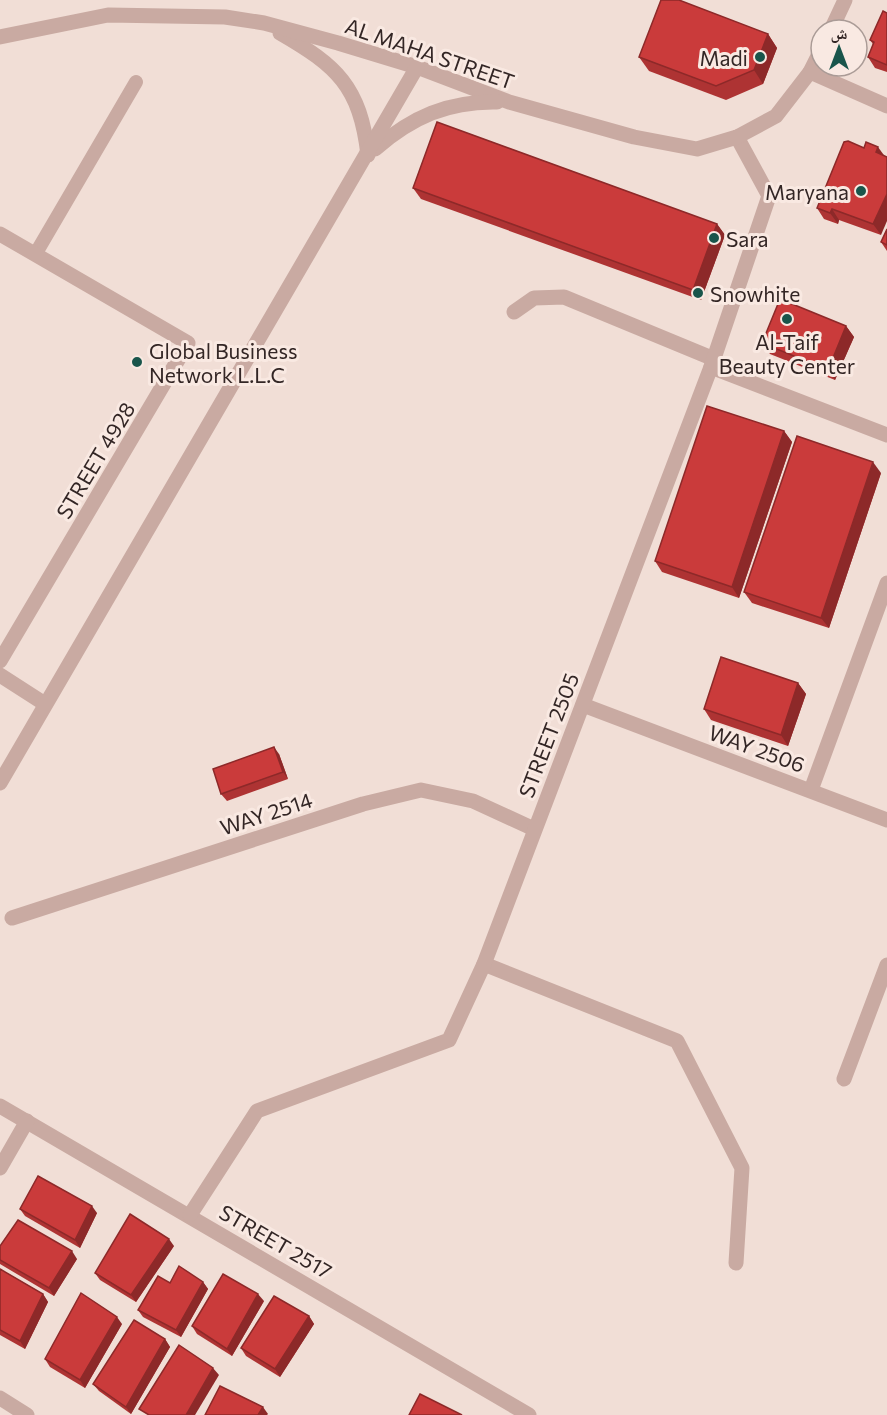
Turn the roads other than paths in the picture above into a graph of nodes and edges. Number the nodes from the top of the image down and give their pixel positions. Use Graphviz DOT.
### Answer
graph roads {
  1 [pos="845,0"];
  2 [pos="837,18"];
  3 [pos="264,23"];
  4 [pos="0,37"];
  5 [pos="417,67"];
  6 [pos="809,73"];
  7 [pos="824,78"];
  8 [pos="136,82"];
  9 [pos="509,102"];
  10 [pos="887,106"];
  11 [pos="737,137"];
  12 [pos="368,155"];
  13 [pos="0,234"];
  14 [pos="36,253"];
  15 [pos="514,312"];
  16 [pos="712,363"];
  17 [pos="887,435"];
  18 [pos="887,583"];
  19 [pos="0,661"];
  20 [pos="0,675"];
  21 [pos="45,704"];
  22 [pos="583,705"];
  23 [pos="0,783"];
  24 [pos="811,790"];
  25 [pos="887,820"];
  26 [pos="534,829"];
  27 [pos="12,918"];
  28 [pos="484,964"];
  29 [pos="887,965"];
  30 [pos="844,1079"];
  31 [pos="0,1106"];
  32 [pos="27,1121"];
  33 [pos="0,1168"];
  34 [pos="190,1215"];
  35 [pos="736,1263"];
  36 [pos="0,1398"];
  37 [pos="27,1415"];
  38 [pos="529,1415"];
  1 -- 2 [label="street"];
  3 -- 4 [label="street, AL MAHA STREET"];
  3 -- 5 [label="street, AL MAHA STREET"];
  3 -- 12 [label="street"];
  5 -- 9 [label="street, AL MAHA STREET"];
  5 -- 12 [label="street"];
  6 -- 11 [label="street, AL MAHA STREET"];
  7 -- 10 [label="street"];
  8 -- 14 [label="lane"];
  9 -- 11 [label="street, AL MAHA STREET"];
  9 -- 12 [label="street"];
  11 -- 16 [label="street, STREET 2505"];
  12 -- 21 [label="street"];
  13 -- 14 [label="street, STREET 4928"];
  14 -- 19 [label="street, STREET 4928"];
  15 -- 16 [label="street"];
  16 -- 17 [label="street"];
  16 -- 22 [label="street, STREET 2505"];
  18 -- 24 [label="street, WAY 2506"];
  20 -- 21 [label="street"];
  21 -- 23 [label="street"];
  22 -- 24 [label="street, WAY 2506"];
  22 -- 26 [label="street, STREET 2505"];
  24 -- 25 [label="street"];
  26 -- 27 [label="street, WAY 2514"];
  26 -- 28 [label="street, STREET 2505"];
  28 -- 34 [label="street, STREET 2505"];
  28 -- 35 [label="street"];
  29 -- 30 [label="street"];
  31 -- 32 [label="street, STREET 2517"];
  32 -- 33 [label="street"];
  32 -- 34 [label="street, STREET 2517"];
  34 -- 38 [label="street, STREET 2517"];
  36 -- 37 [label="street"];
}
